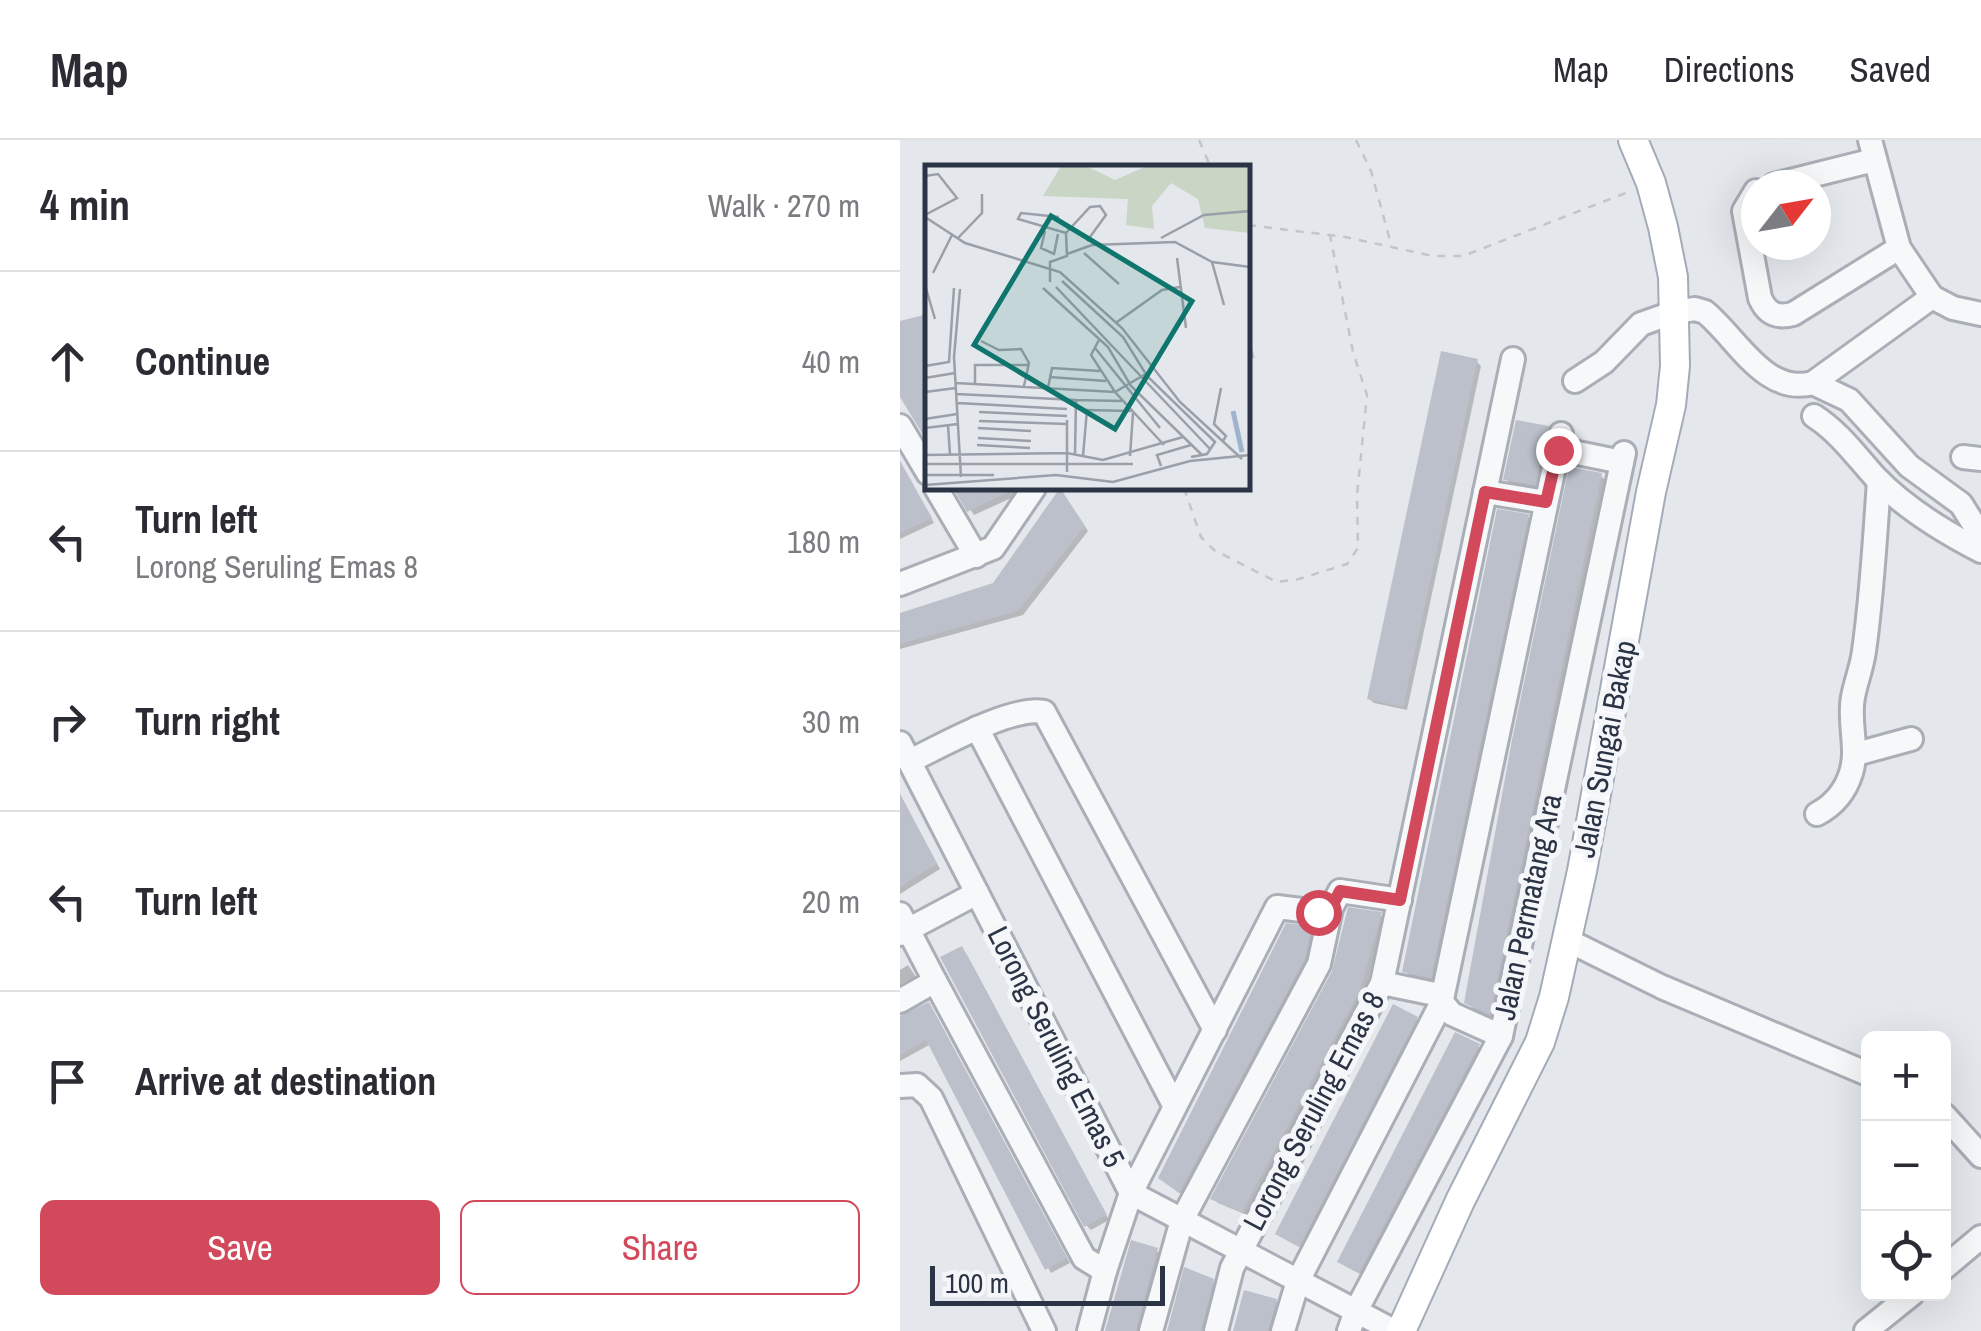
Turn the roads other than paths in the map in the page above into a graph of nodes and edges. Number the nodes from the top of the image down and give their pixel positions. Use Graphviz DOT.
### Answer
graph roads {
  1 [pos="1632,140"];
  2 [pos="1872,150"];
  3 [pos="1816,170"];
  4 [pos="1898,248"];
  5 [pos="1752,260"];
  6 [pos="1932,297"];
  7 [pos="1676,312"];
  8 [pos="1981,314"];
  9 [pos="1513,359"];
  10 [pos="1575,382"];
  11 [pos="1813,383"];
  12 [pos="1814,416"];
  13 [pos="900,426"];
  14 [pos="925,469"];
  15 [pos="1880,481"];
  16 [pos="937,490"];
  17 [pos="1033,490"];
  18 [pos="1485,492"];
  19 [pos="1546,502"];
  20 [pos="1981,536"];
  21 [pos="1981,551"];
  22 [pos="976,556"];
  23 [pos="900,584"];
  24 [pos="977,728"];
  25 [pos="1912,738"];
  26 [pos="905,752"];
  27 [pos="1856,754"];
  28 [pos="1817,814"];
  29 [pos="977,893"];
  30 [pos="1400,900"];
  31 [pos="1331,908"];
  32 [pos="903,926"];
  33 [pos="1567,940"];
  34 [pos="935,980"];
  35 [pos="1382,983"];
  36 [pos="900,1000"];
  37 [pos="1441,1004"];
  38 [pos="1215,1030"];
  39 [pos="1501,1036"];
  40 [pos="1861,1071"];
  41 [pos="900,1086"];
  42 [pos="1174,1106"];
  43 [pos="1949,1121"];
  44 [pos="1981,1156"];
  45 [pos="1131,1193"];
  46 [pos="1182,1220"];
  47 [pos="1981,1237"];
  48 [pos="1241,1251"];
  49 [pos="1951,1262"];
  50 [pos="1104,1271"];
  51 [pos="1298,1280"];
  52 [pos="1903,1301"];
  53 [pos="1352,1321"];
  54 [pos="1044,1331"];
  55 [pos="1089,1331"];
  56 [pos="1151,1331"];
  57 [pos="1216,1331"];
  58 [pos="1283,1331"];
  59 [pos="1398,1331"];
  60 [pos="1866,1331"];
  1 -- 7 [label="main road, Jalan Sungai Bakap"];
  2 -- 3 [label="street"];
  2 -- 4 [label="street"];
  4 -- 5 [label="street"];
  4 -- 6 [label="street"];
  6 -- 8 [label="street"];
  6 -- 11 [label="street"];
  7 -- 10 [label="street"];
  7 -- 11 [label="street"];
  7 -- 33 [label="main road, Jalan Sungai Bakap"];
  9 -- 18 [label="street, Lorong Seruling Emas 8"];
  11 -- 20 [label="street"];
  12 -- 15 [label="street"];
  13 -- 14 [label="street"];
  15 -- 21 [label="street"];
  15 -- 27 [label="street"];
  16 -- 22 [label="street"];
  17 -- 22 [label="street"];
  18 -- 19 [label="street"];
  18 -- 30 [label="street, Lorong Seruling Emas 8"];
  19 -- 37 [label="street"];
  19 -- 39 [label="street, Jalan Permatang Ara"];
  22 -- 23 [label="street"];
  24 -- 26 [label="street"];
  24 -- 38 [label="street"];
  24 -- 42 [label="street"];
  25 -- 27 [label="street"];
  26 -- 29 [label="street, Lorong Seruling Emas 5"];
  27 -- 28 [label="street"];
  29 -- 32 [label="street"];
  29 -- 45 [label="street, Lorong Seruling Emas 5"];
  30 -- 31 [label="street"];
  30 -- 35 [label="street, Lorong Seruling Emas 8"];
  31 -- 38 [label="street"];
  31 -- 46 [label="street"];
  32 -- 34 [label="street"];
  33 -- 40 [label="street"];
  33 -- 59 [label="main road, Jalan Sungai Bakap"];
  34 -- 36 [label="street"];
  34 -- 50 [label="street"];
  35 -- 37 [label="street"];
  35 -- 48 [label="street, Lorong Seruling Emas 8"];
  37 -- 39 [label="street"];
  37 -- 51 [label="street"];
  38 -- 42 [label="street"];
  39 -- 53 [label="street, Jalan Permatang Ara"];
  41 -- 54 [label="street"];
  42 -- 45 [label="street"];
  43 -- 44 [label="street"];
  45 -- 46 [label="street, Lorong Seruling Emas 5"];
  45 -- 50 [label="street"];
  46 -- 48 [label="street, Lorong Seruling Emas 5"];
  46 -- 56 [label="street"];
  47 -- 49 [label="street"];
  48 -- 51 [label="street, Lorong Seruling Emas 5"];
  48 -- 57 [label="street, Lorong Seruling Emas 8"];
  50 -- 55 [label="street"];
  51 -- 53 [label="street, Lorong Seruling Emas 5"];
  51 -- 58 [label="street"];
  52 -- 60 [label="street"];
  53 -- 59 [label="street, Lorong Seruling Emas 5"];
}
